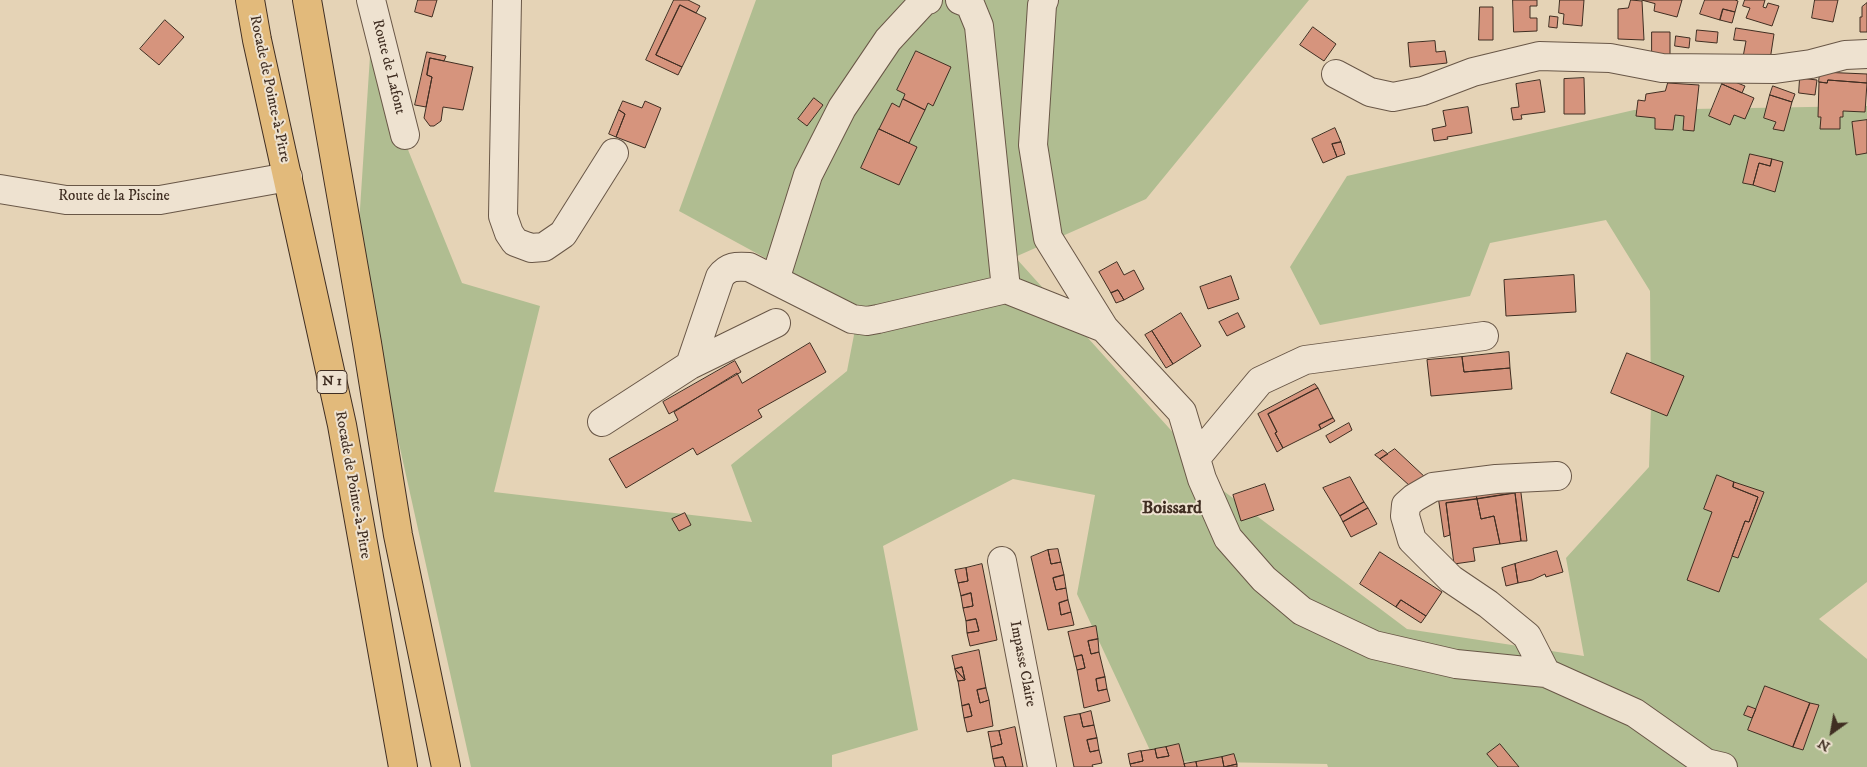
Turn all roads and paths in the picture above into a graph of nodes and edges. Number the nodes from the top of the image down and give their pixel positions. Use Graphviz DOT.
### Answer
graph roads {
  1 [pos="250,0"];
  2 [pos="307,0"];
  3 [pos="371,0"];
  4 [pos="507,0"];
  5 [pos="928,0"];
  6 [pos="960,0"];
  7 [pos="1044,0"];
  8 [pos="1867,54"];
  9 [pos="1336,74"];
  10 [pos="405,135"];
  11 [pos="614,153"];
  12 [pos="288,177"];
  13 [pos="0,190"];
  14 [pos="775,280"];
  15 [pos="1006,289"];
  16 [pos="776,322"];
  17 [pos="1104,328"];
  18 [pos="1484,336"];
  19 [pos="690,365"];
  20 [pos="602,422"];
  21 [pos="1196,458"];
  22 [pos="1557,476"];
  23 [pos="1002,561"];
  24 [pos="1546,672"];
  25 [pos="403,767"];
  26 [pos="446,767"];
  27 [pos="1042,767"];
  28 [pos="1723,767"];
  1 -- 12 [label="highway, Rocade de Pointe-à-Pitre / N 1"];
  2 -- 26 [label="highway"];
  3 -- 10 [label="street, Route de Lafont"];
  4 -- 11 [label="street"];
  5 -- 14 [label="street"];
  6 -- 15 [label="street"];
  7 -- 17 [label="street"];
  8 -- 9 [label="street"];
  12 -- 13 [label="street, Route de la Piscine"];
  12 -- 25 [label="highway, Rocade de Pointe-à-Pitre / N 1"];
  14 -- 15 [label="street"];
  14 -- 19 [label="street"];
  15 -- 17 [label="street"];
  16 -- 19 [label="street"];
  17 -- 21 [label="street"];
  18 -- 21 [label="street"];
  19 -- 20 [label="street"];
  21 -- 24 [label="street"];
  22 -- 24 [label="street"];
  23 -- 27 [label="street, Impasse Claire"];
  24 -- 28 [label="street"];
}
